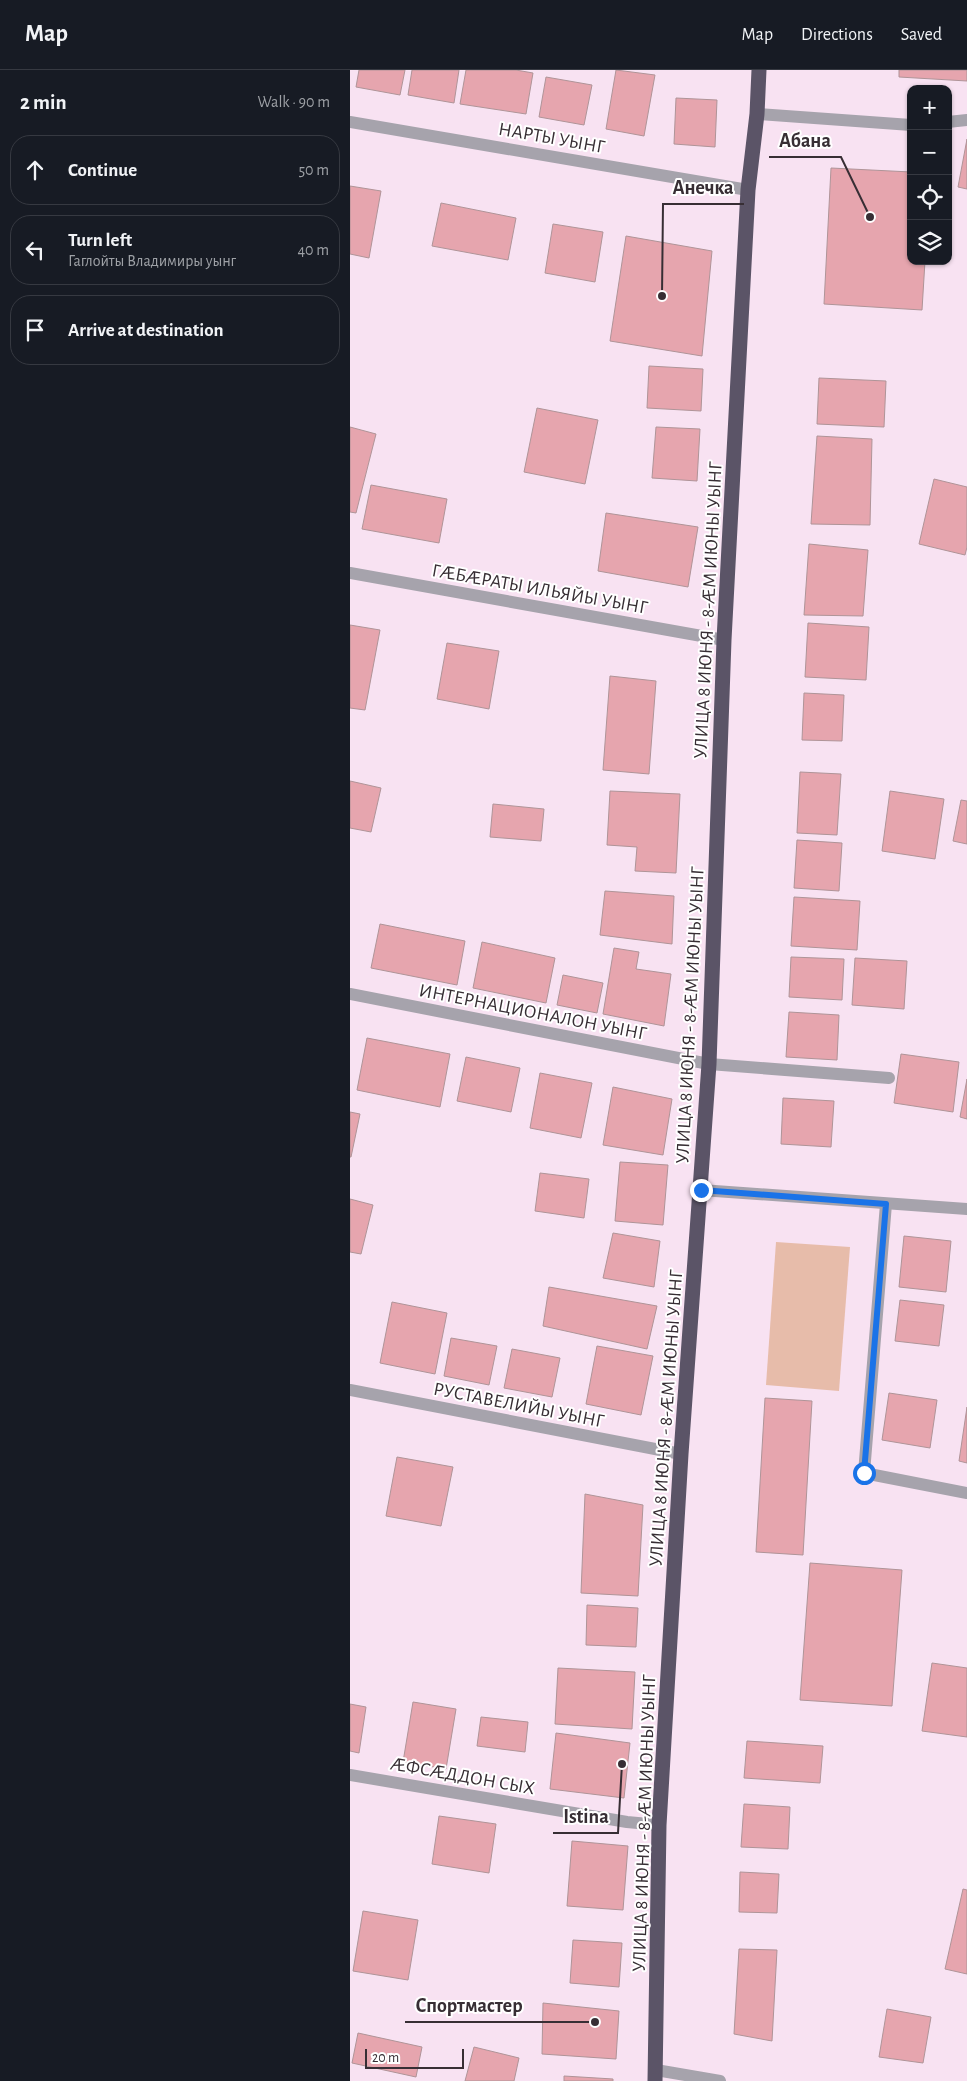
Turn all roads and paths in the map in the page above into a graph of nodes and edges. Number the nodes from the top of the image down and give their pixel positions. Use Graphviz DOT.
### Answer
graph roads {
  1 [pos="759,70"];
  2 [pos="756,114"];
  3 [pos="967,120"];
  4 [pos="350,122"];
  5 [pos="952,122"];
  6 [pos="907,125"];
  7 [pos="748,190"];
  8 [pos="350,573"];
  9 [pos="724,640"];
  10 [pos="350,994"];
  11 [pos="709,1064"];
  12 [pos="890,1078"];
  13 [pos="701,1190"];
  14 [pos="886,1204"];
  15 [pos="967,1210"];
  16 [pos="350,1390"];
  17 [pos="681,1454"];
  18 [pos="967,1493"];
  19 [pos="350,1775"];
  20 [pos="660,1825"];
  21 [pos="655,2076"];
  22 [pos="720,2081"];
  1 -- 2 [label="highway, УЛИЦА 8 ИЮНЯ - 8-ӔМ ИЮНЫ УЫНГ"];
  2 -- 6 [label="street"];
  2 -- 7 [label="highway, УЛИЦА 8 ИЮНЯ - 8-ӔМ ИЮНЫ УЫНГ"];
  3 -- 5 [label="street"];
  4 -- 7 [label="street, НАРТЫ УЫНГ"];
  7 -- 9 [label="highway, УЛИЦА 8 ИЮНЯ - 8-ӔМ ИЮНЫ УЫНГ"];
  8 -- 9 [label="street, ГÆБÆРАТЫ ИЛЬЯЙЫ УЫНГ"];
  9 -- 11 [label="highway, УЛИЦА 8 ИЮНЯ - 8-ӔМ ИЮНЫ УЫНГ"];
  10 -- 11 [label="street, ИНТЕРНАЦИОНАЛОН УЫНГ"];
  11 -- 12 [label="street, ИНТЕРНАЦИОНАЛОН УЫНГ"];
  11 -- 13 [label="highway, УЛИЦА 8 ИЮНЯ - 8-ӔМ ИЮНЫ УЫНГ"];
  13 -- 14 [label="street"];
  13 -- 17 [label="highway, УЛИЦА 8 ИЮНЯ - 8-ӔМ ИЮНЫ УЫНГ"];
  14 -- 15 [label="street"];
  14 -- 18 [label="street"];
  16 -- 17 [label="street, РУСТАВЕЛИЙЫ УЫНГ"];
  17 -- 20 [label="highway, УЛИЦА 8 ИЮНЯ - 8-ӔМ ИЮНЫ УЫНГ"];
  19 -- 20 [label="street, ÆФСÆДДОН СЫХ"];
  20 -- 21 [label="highway, УЛИЦА 8 ИЮНЯ - 8-ӔМ ИЮНЫ УЫНГ"];
  21 -- 22 [label="street"];
}
